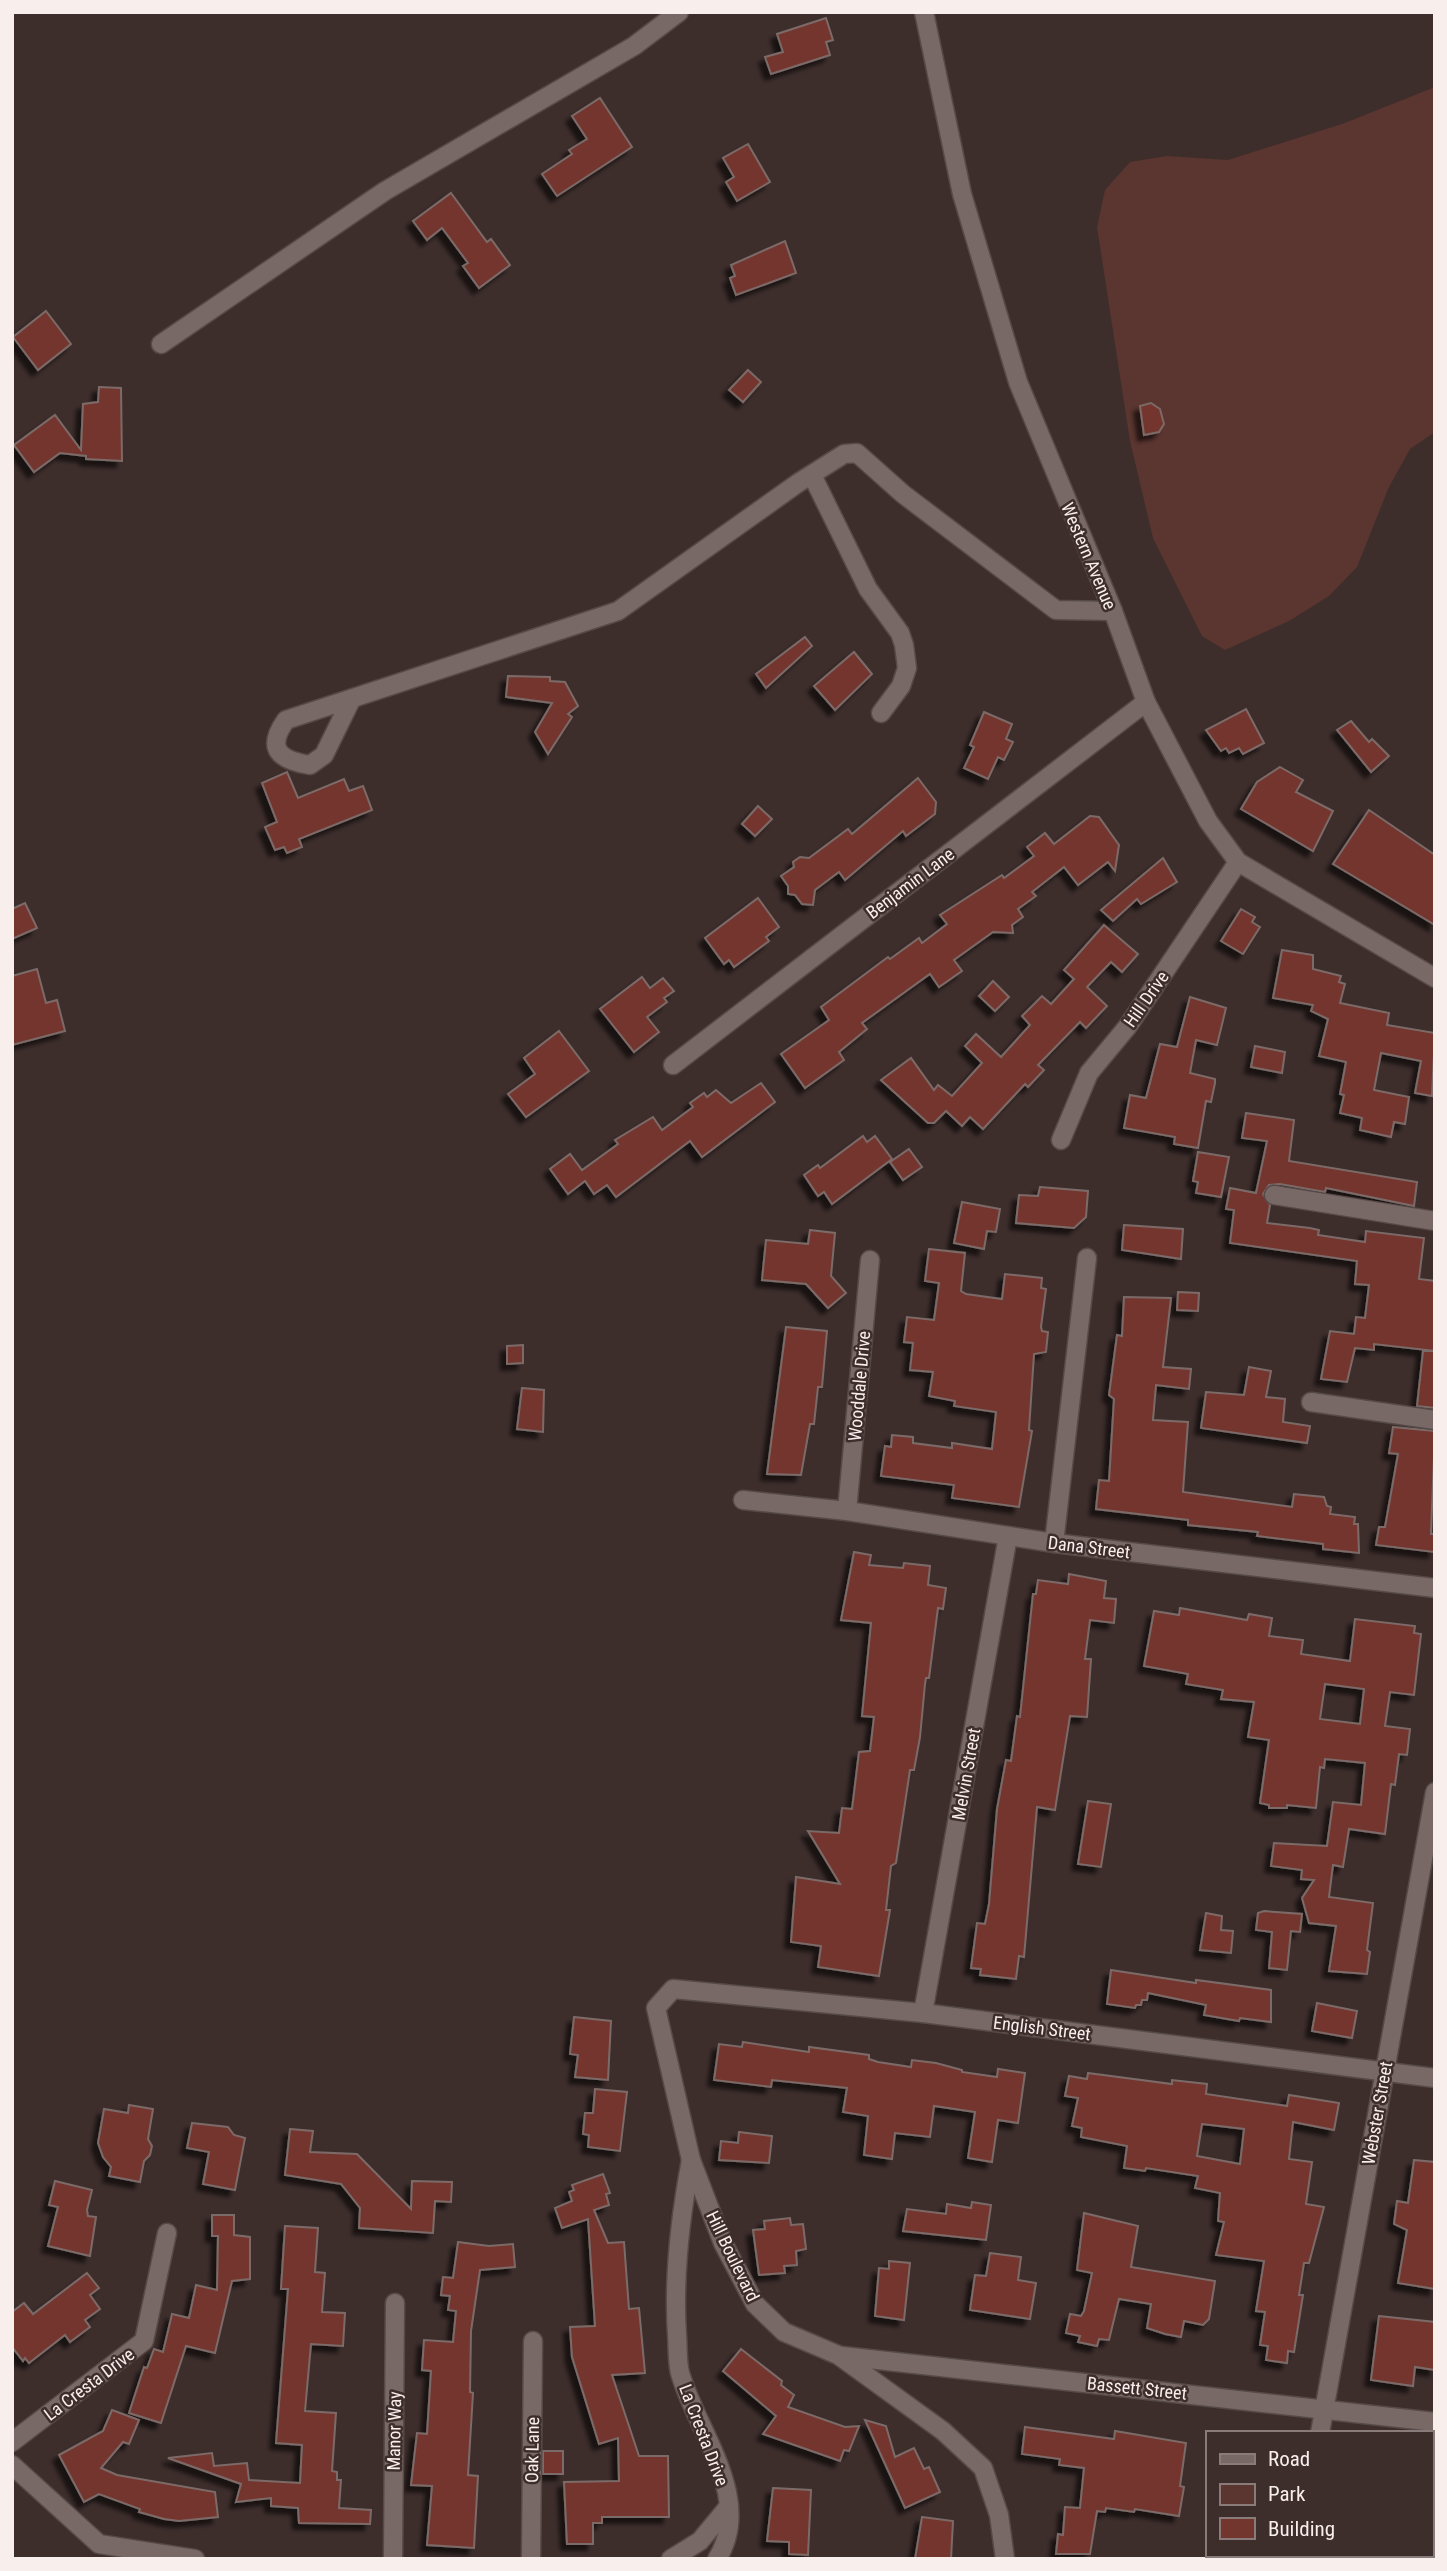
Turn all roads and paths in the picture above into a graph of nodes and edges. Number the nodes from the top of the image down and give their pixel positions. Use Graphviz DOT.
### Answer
graph roads {
  1 [pos="679,12"];
  2 [pos="923,12"];
  3 [pos="161,344"];
  4 [pos="812,475"];
  5 [pos="1113,611"];
  6 [pos="351,701"];
  7 [pos="1146,702"];
  8 [pos="881,713"];
  9 [pos="1238,862"];
  10 [pos="1435,978"];
  11 [pos="673,1065"];
  12 [pos="1061,1140"];
  13 [pos="1274,1195"];
  14 [pos="1435,1221"];
  15 [pos="1087,1258"];
  16 [pos="870,1261"];
  17 [pos="1311,1402"];
  18 [pos="1435,1420"];
  19 [pos="743,1500"];
  20 [pos="847,1511"];
  21 [pos="1008,1536"];
  22 [pos="1054,1543"];
  23 [pos="1435,1588"];
  24 [pos="1435,1793"];
  25 [pos="656,2008"];
  26 [pos="923,2013"];
  27 [pos="1384,2071"];
  28 [pos="1435,2078"];
  29 [pos="691,2160"];
  30 [pos="167,2233"];
  31 [pos="395,2303"];
  32 [pos="533,2341"];
  33 [pos="838,2355"];
  34 [pos="1324,2409"];
  35 [pos="1435,2422"];
  36 [pos="1320,2431"];
  37 [pos="12,2442"];
  38 [pos="12,2465"];
  39 [pos="729,2506"];
  40 [pos="98,2551"];
  41 [pos="195,2559"];
  42 [pos="393,2559"];
  43 [pos="531,2559"];
  44 [pos="671,2559"];
  45 [pos="717,2559"];
  46 [pos="1005,2559"];
  1 -- 3 [label="street"];
  2 -- 5 [label="street, Western Avenue"];
  4 -- 5 [label="street"];
  4 -- 6 [label="street"];
  4 -- 8 [label="street"];
  5 -- 7 [label="street, Western Avenue"];
  7 -- 9 [label="street, Western Avenue"];
  7 -- 11 [label="street, Benjamin Lane"];
  9 -- 10 [label="street, Western Avenue"];
  9 -- 12 [label="street, Hill Drive"];
  13 -- 14 [label="street"];
  15 -- 22 [label="street"];
  16 -- 20 [label="street, Wooddale Drive"];
  17 -- 18 [label="street"];
  19 -- 20 [label="street, Dana Street"];
  20 -- 21 [label="street, Dana Street"];
  21 -- 22 [label="street, Dana Street"];
  21 -- 26 [label="street, Melvin Street"];
  22 -- 23 [label="street, Dana Street"];
  24 -- 27 [label="street, Webster Street"];
  25 -- 26 [label="street, English Street"];
  25 -- 29 [label="street, Hill Boulevard"];
  26 -- 27 [label="street, English Street"];
  27 -- 28 [label="street, English Street"];
  27 -- 34 [label="street, Webster Street"];
  29 -- 33 [label="street, Hill Boulevard"];
  29 -- 39 [label="street, La Cresta Drive"];
  30 -- 37 [label="street, La Cresta Drive"];
  31 -- 42 [label="street, Manor Way"];
  32 -- 43 [label="street, Oak Lane"];
  33 -- 34 [label="street, Bassett Street"];
  33 -- 46 [label="street, Hill Boulevard"];
  34 -- 35 [label="street, Bassett Street"];
  34 -- 36 [label="street, Webster Street"];
  38 -- 40 [label="street"];
  39 -- 44 [label="street, La Cresta Drive"];
  39 -- 45 [label="street"];
  40 -- 41 [label="street"];
}
